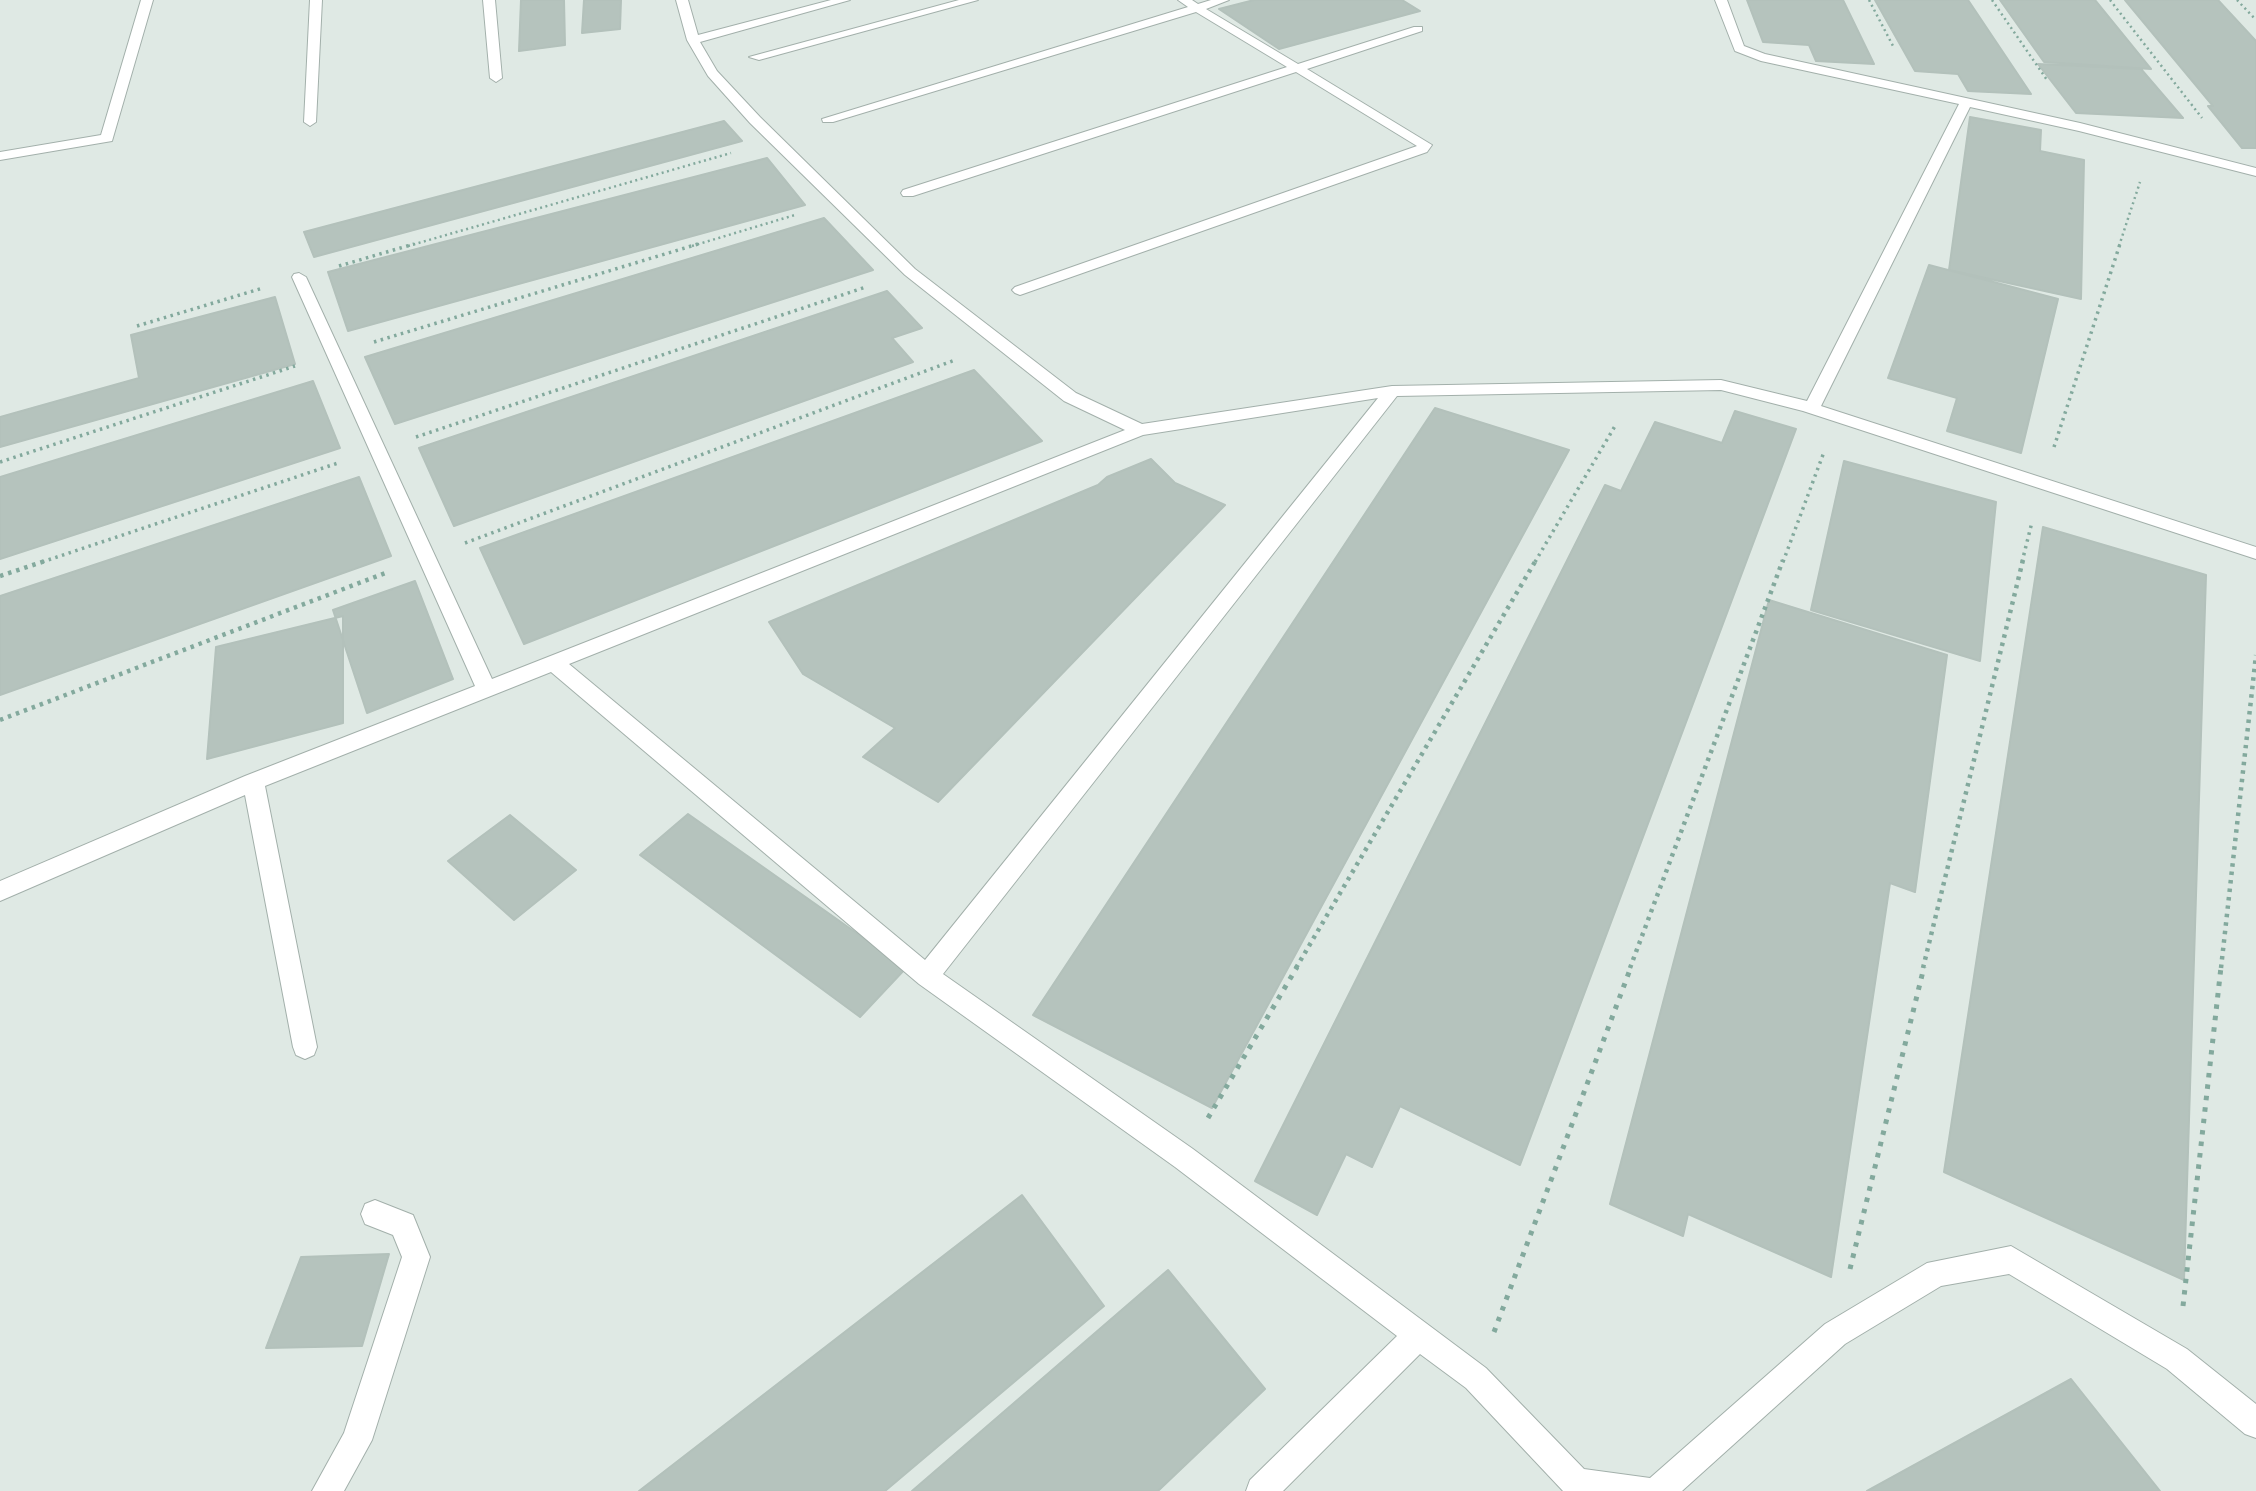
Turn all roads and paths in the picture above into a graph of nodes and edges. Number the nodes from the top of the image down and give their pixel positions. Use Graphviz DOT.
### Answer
graph roads {
  1 [pos="147,0"];
  2 [pos="316,0"];
  3 [pos="489,0"];
  4 [pos="682,0"];
  5 [pos="844,0"];
  6 [pos="972,0"];
  7 [pos="1184,0"];
  8 [pos="1223,0"];
  9 [pos="1721,0"];
  10 [pos="1992,0"];
  11 [pos="2110,0"];
  12 [pos="2237,0"];
  13 [pos="1196,8"];
  14 [pos="2256,20"];
  15 [pos="1418,29"];
  16 [pos="693,40"];
  17 [pos="755,57"];
  18 [pos="1296,68"];
  19 [pos="496,78"];
  20 [pos="1966,103"];
  21 [pos="828,119"];
  22 [pos="310,121"];
  23 [pos="2080,127"];
  24 [pos="777,140"];
  25 [pos="2152,145"];
  26 [pos="0,156"];
  27 [pos="2241,169"];
  28 [pos="2256,172"];
  29 [pos="908,193"];
  30 [pos="839,202"];
  31 [pos="910,272"];
  32 [pos="299,277"];
  33 [pos="1020,290"];
  34 [pos="137,326"];
  35 [pos="1000,344"];
  36 [pos="334,354"];
  37 [pos="1638,386"];
  38 [pos="1392,391"];
  39 [pos="1812,407"];
  40 [pos="1838,417"];
  41 [pos="1140,429"];
  42 [pos="377,450"];
  43 [pos="0,462"];
  44 [pos="2041,485"];
  45 [pos="2256,553"];
  46 [pos="426,557"];
  47 [pos="0,576"];
  48 [pos="2256,655"];
  49 [pos="553,662"];
  50 [pos="487,691"];
  51 [pos="0,720"];
  52 [pos="253,782"];
  53 [pos="0,891"];
  54 [pos="928,976"];
  55 [pos="306,1047"];
  56 [pos="1184,1158"];
  57 [pos="375,1214"];
  58 [pos="1835,1334"];
  59 [pos="1419,1335"];
  60 [pos="2177,1359"];
  61 [pos="1476,1378"];
  62 [pos="2256,1423"];
  63 [pos="327,1491"];
  64 [pos="1261,1491"];
  65 [pos="1644,1491"];
  66 [pos="1659,1491"];
  1 -- 26 [label="street"];
  2 -- 22 [label="street"];
  3 -- 19 [label="street"];
  4 -- 16 [label="street"];
  5 -- 16 [label="street"];
  6 -- 17 [label="street"];
  7 -- 13 [label="street"];
  8 -- 13 [label="street"];
  9 -- 20 [label="street"];
  10 -- 23 [label="path"];
  11 -- 27 [label="path"];
  12 -- 14 [label="path"];
  13 -- 18 [label="street"];
  13 -- 21 [label="street"];
  15 -- 18 [label="street"];
  16 -- 24 [label="street"];
  18 -- 29 [label="street"];
  18 -- 33 [label="street"];
  20 -- 23 [label="street"];
  20 -- 39 [label="street"];
  23 -- 25 [label="street"];
  24 -- 30 [label="street"];
  24 -- 32 [label="path"];
  25 -- 27 [label="street"];
  25 -- 44 [label="path"];
  27 -- 28 [label="street"];
  30 -- 31 [label="street"];
  30 -- 36 [label="path"];
  31 -- 35 [label="street"];
  31 -- 42 [label="path"];
  32 -- 34 [label="path"];
  32 -- 36 [label="street"];
  35 -- 41 [label="street"];
  35 -- 46 [label="path"];
  36 -- 42 [label="street"];
  36 -- 43 [label="path"];
  37 -- 38 [label="street"];
  37 -- 39 [label="street"];
  37 -- 56 [label="path"];
  38 -- 41 [label="street"];
  38 -- 54 [label="street"];
  39 -- 40 [label="street"];
  40 -- 44 [label="street"];
  40 -- 61 [label="path"];
  41 -- 49 [label="street"];
  42 -- 46 [label="street"];
  42 -- 47 [label="path"];
  44 -- 45 [label="street"];
  44 -- 58 [label="path"];
  46 -- 50 [label="street"];
  46 -- 51 [label="path"];
  48 -- 60 [label="path"];
  49 -- 50 [label="street"];
  49 -- 54 [label="street"];
  50 -- 52 [label="street"];
  52 -- 53 [label="street"];
  52 -- 55 [label="street"];
  54 -- 56 [label="street"];
  56 -- 59 [label="street"];
  57 -- 63 [label="street"];
  58 -- 60 [label="street"];
  58 -- 66 [label="street"];
  59 -- 61 [label="street"];
  59 -- 64 [label="street"];
  60 -- 62 [label="street"];
  61 -- 65 [label="street"];
}
